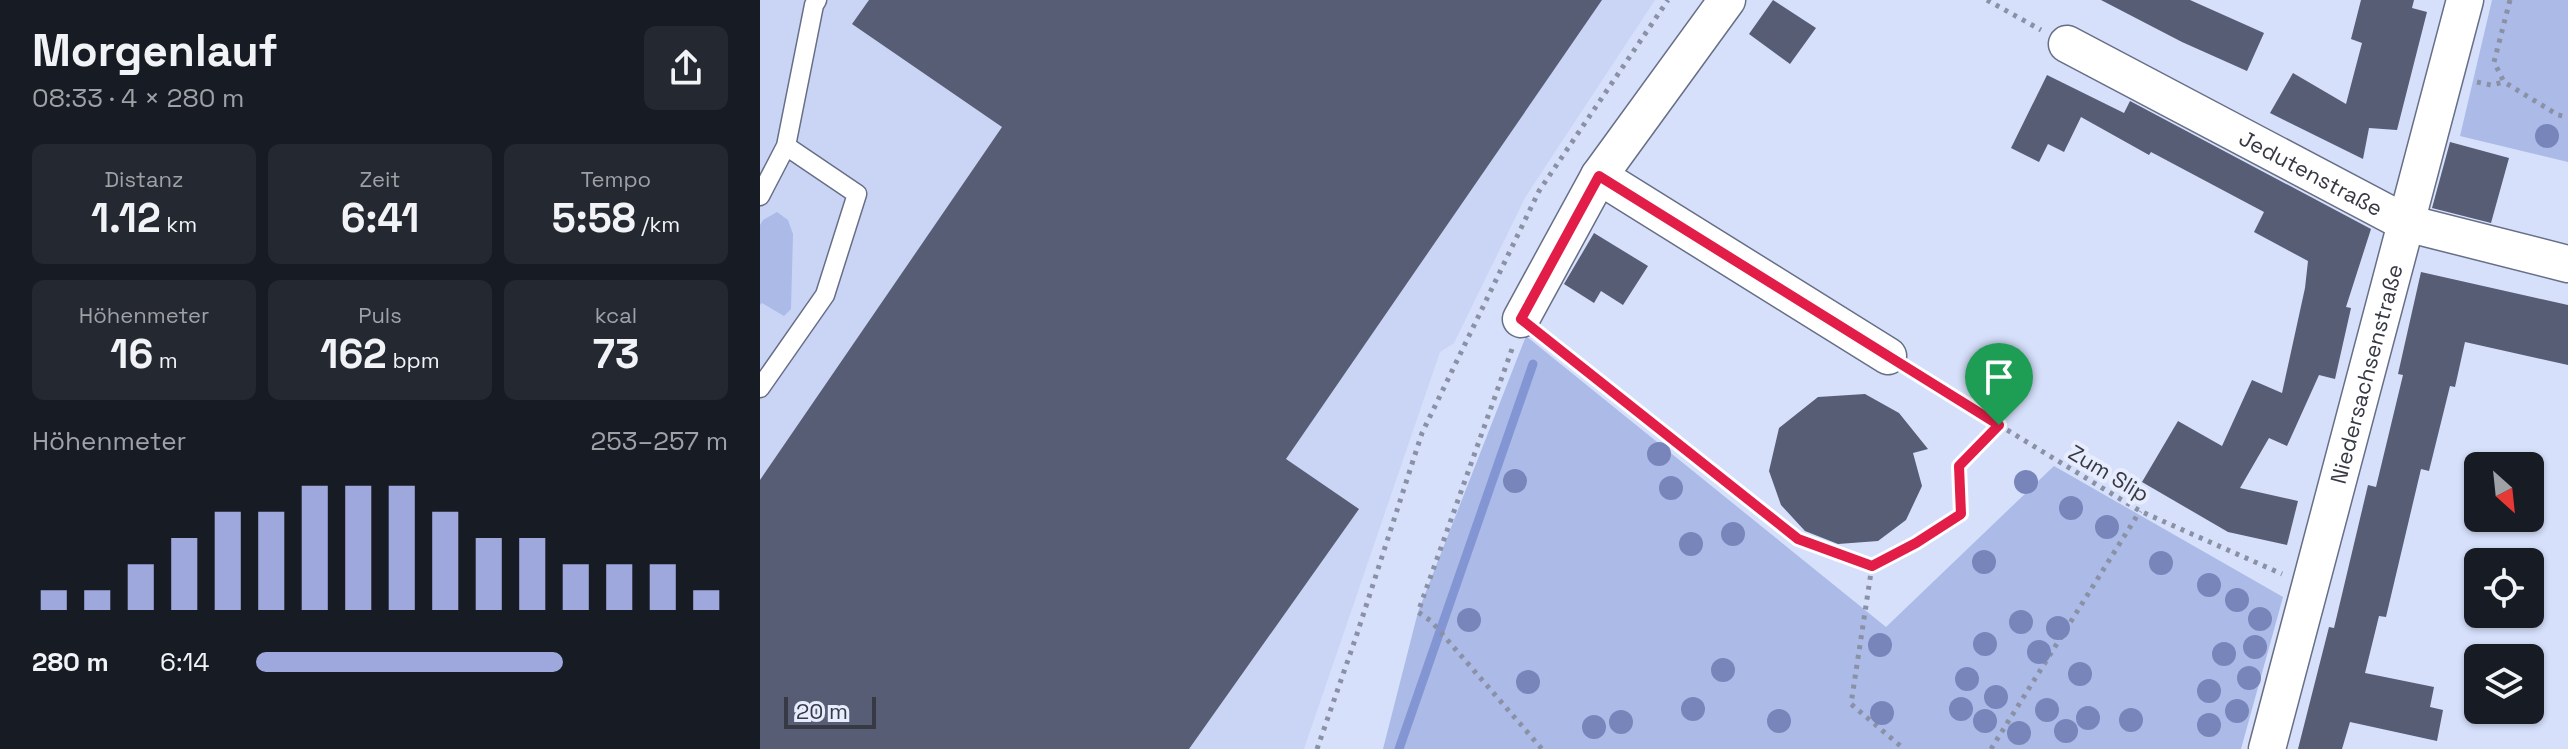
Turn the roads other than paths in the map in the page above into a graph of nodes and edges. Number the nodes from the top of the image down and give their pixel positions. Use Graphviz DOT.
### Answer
graph roads {
  1 [pos="817,0"];
  2 [pos="1727,0"];
  3 [pos="2465,0"];
  4 [pos="2067,44"];
  5 [pos="786,146"];
  6 [pos="1599,176"];
  7 [pos="760,196"];
  8 [pos="2406,223"];
  9 [pos="2568,264"];
  10 [pos="1521,319"];
  11 [pos="1888,356"];
  12 [pos="760,388"];
  13 [pos="2267,749"];
  1 -- 5 [label="lane"];
  2 -- 6 [label="street"];
  3 -- 8 [label="street, Niedersachsenstraße"];
  4 -- 8 [label="street, Jedutenstraße"];
  5 -- 7 [label="lane"];
  5 -- 12 [label="lane"];
  6 -- 10 [label="street"];
  6 -- 11 [label="street"];
  8 -- 9 [label="street, Jedutenstraße"];
  8 -- 13 [label="street, Niedersachsenstraße"];
}
